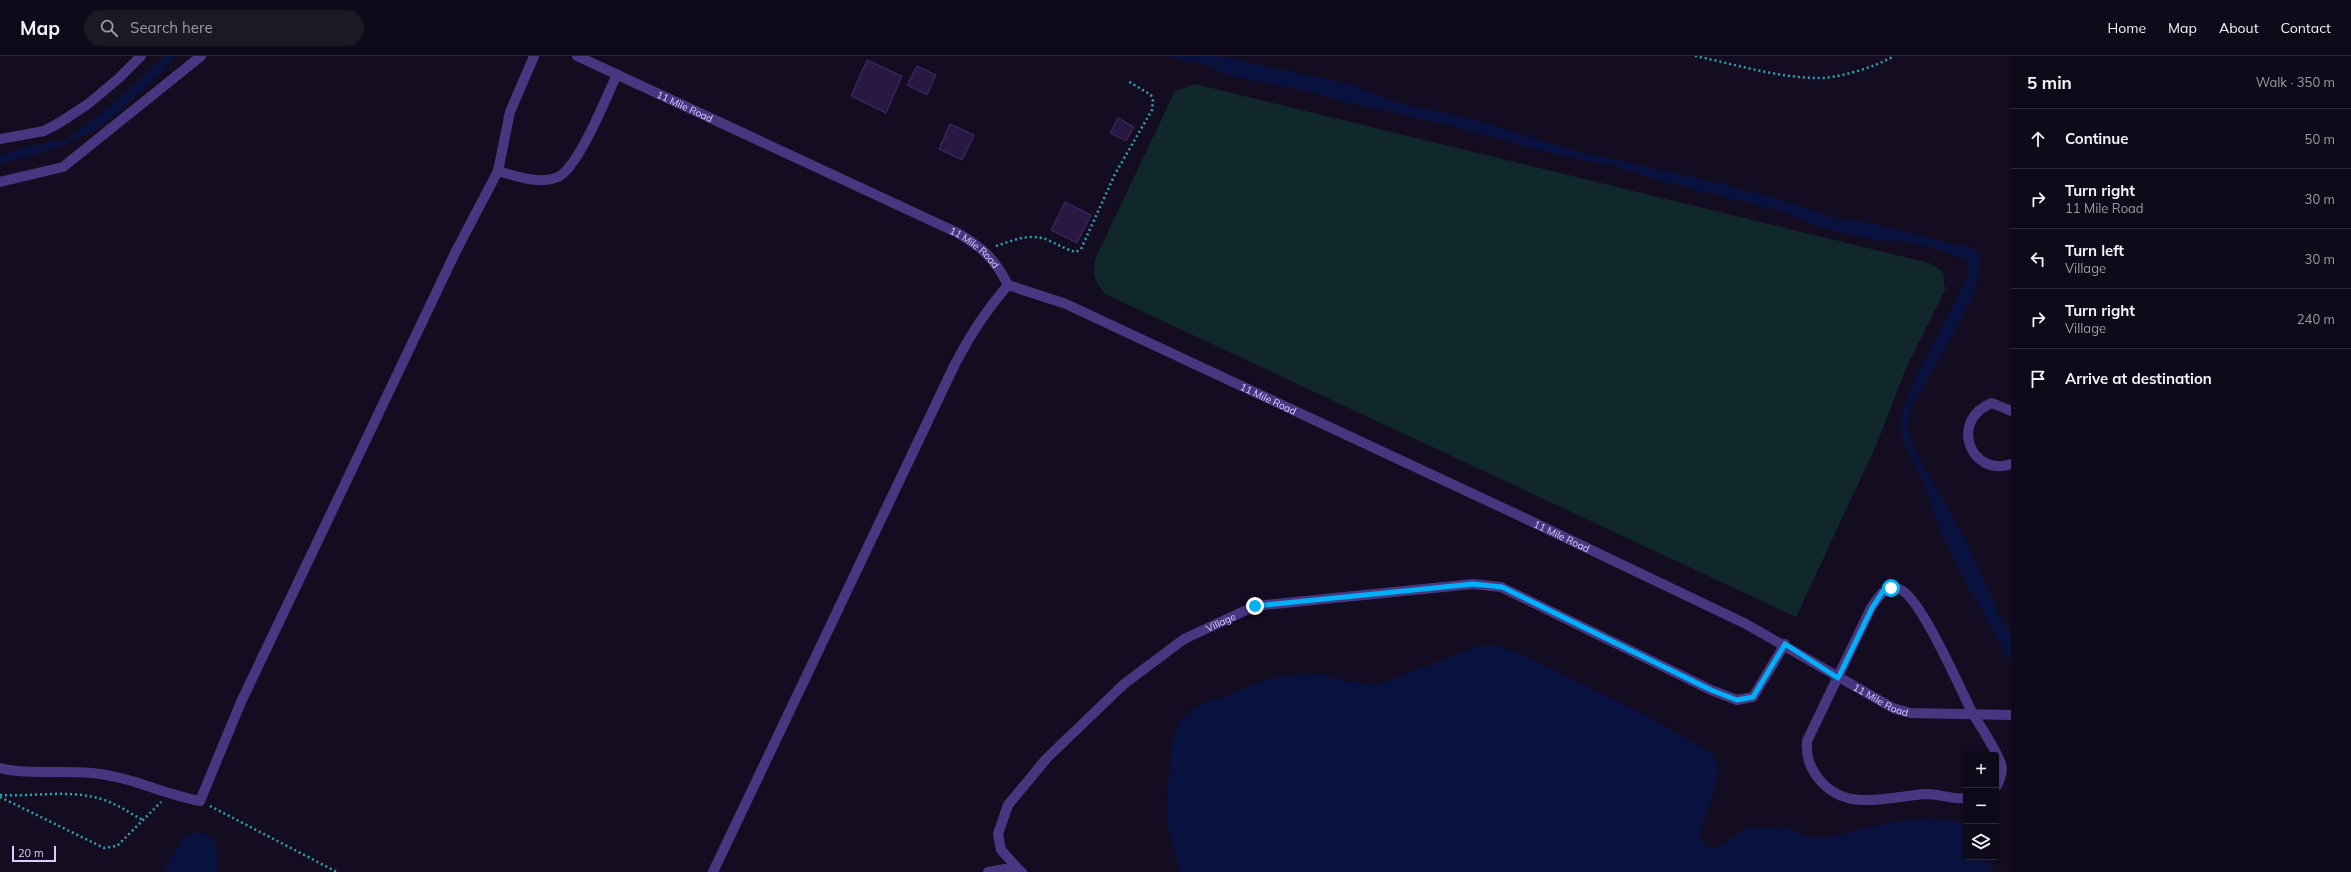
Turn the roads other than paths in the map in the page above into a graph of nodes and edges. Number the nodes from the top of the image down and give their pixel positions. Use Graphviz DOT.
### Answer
graph roads {
  1 [pos="141,56"];
  2 [pos="201,56"];
  3 [pos="534,56"];
  4 [pos="577,56"];
  5 [pos="617,74"];
  6 [pos="0,139"];
  7 [pos="498,171"];
  8 [pos="0,182"];
  9 [pos="1008,286"];
  10 [pos="2011,411"];
  11 [pos="2011,464"];
  12 [pos="1785,644"];
  13 [pos="1838,678"];
  14 [pos="1973,713"];
  15 [pos="2011,715"];
  16 [pos="1995,752"];
  17 [pos="1999,758"];
  18 [pos="0,768"];
  19 [pos="1999,782"];
  20 [pos="1963,798"];
  21 [pos="713,872"];
  22 [pos="988,872"];
  23 [pos="1021,872"];
  1 -- 6 [label="street"];
  2 -- 8 [label="street"];
  3 -- 7 [label="street"];
  4 -- 5 [label="street, 11 Mile Road"];
  5 -- 7 [label="street"];
  5 -- 9 [label="street, 11 Mile Road"];
  7 -- 18 [label="street"];
  9 -- 12 [label="street, 11 Mile Road"];
  9 -- 21 [label="street"];
  10 -- 11 [label="street"];
  12 -- 13 [label="street, 11 Mile Road"];
  12 -- 23 [label="street, Village"];
  13 -- 14 [label="street, 11 Mile Road"];
  13 -- 14 [label="street"];
  13 -- 20 [label="street"];
  14 -- 15 [label="street, 11 Mile Road"];
  14 -- 16 [label="street"];
  17 -- 19 [label="street"];
  22 -- 23 [label="street"];
}
